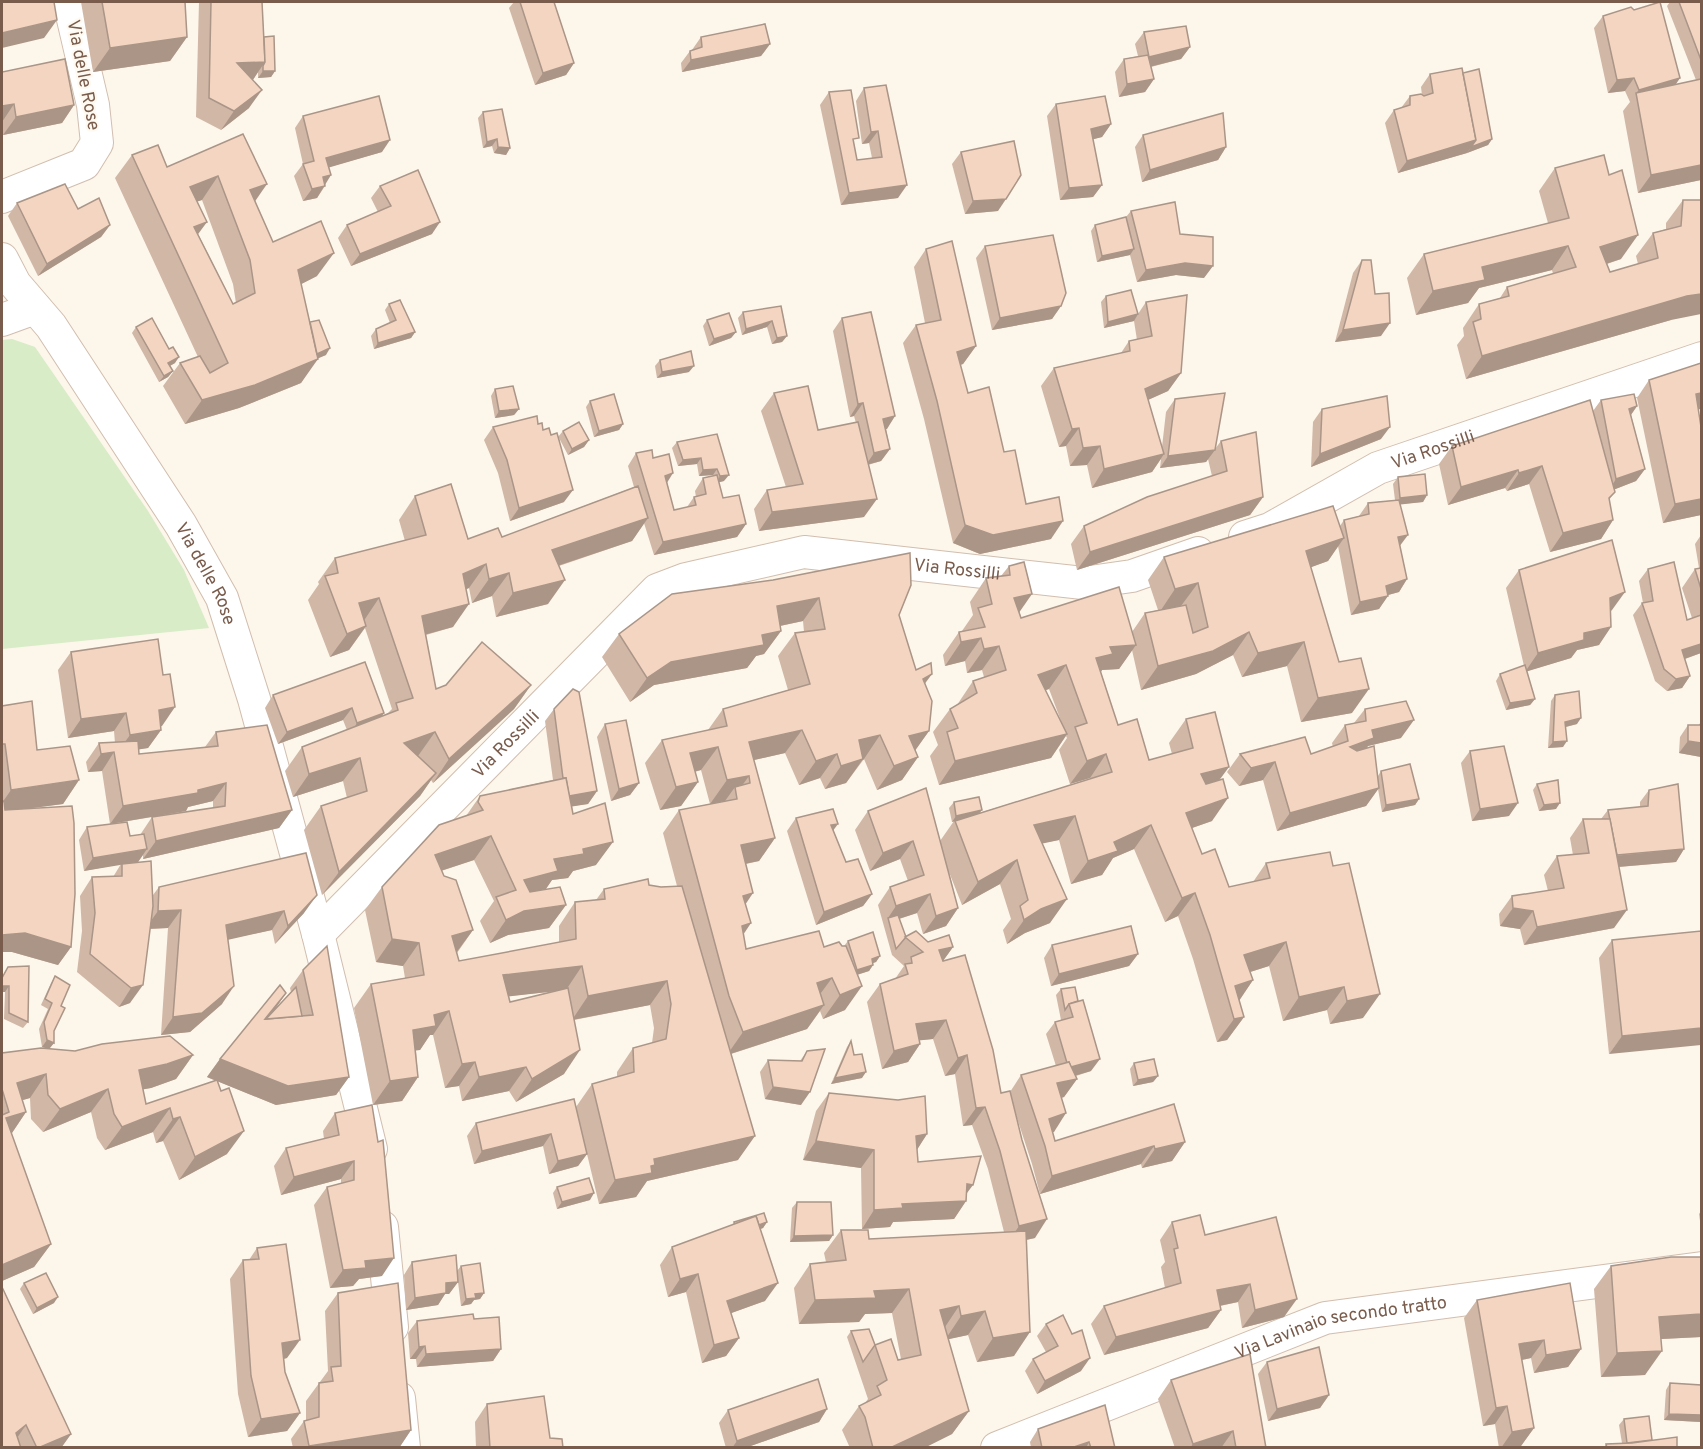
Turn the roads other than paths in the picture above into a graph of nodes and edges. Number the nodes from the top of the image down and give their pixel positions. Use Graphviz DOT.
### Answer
graph roads {
  1 [pos="69,2"];
  2 [pos="2,196"];
  3 [pos="2,259"];
  4 [pos="35,308"];
  5 [pos="2,320"];
  6 [pos="1701,358"];
  7 [pos="318,934"];
  8 [pos="1701,1268"];
  9 [pos="404,1448"];
  10 [pos="997,1448"];
  1 -- 2 [label="street, Via delle Rose"];
  3 -- 4 [label="street, Via delle Rose"];
  4 -- 5 [label="street"];
  4 -- 7 [label="street, Via delle Rose"];
  6 -- 7 [label="street, Via Rossilli"];
  7 -- 9 [label="street, Via delle Rose"];
  8 -- 10 [label="street, Via Lavinaio secondo tratto"];
}
